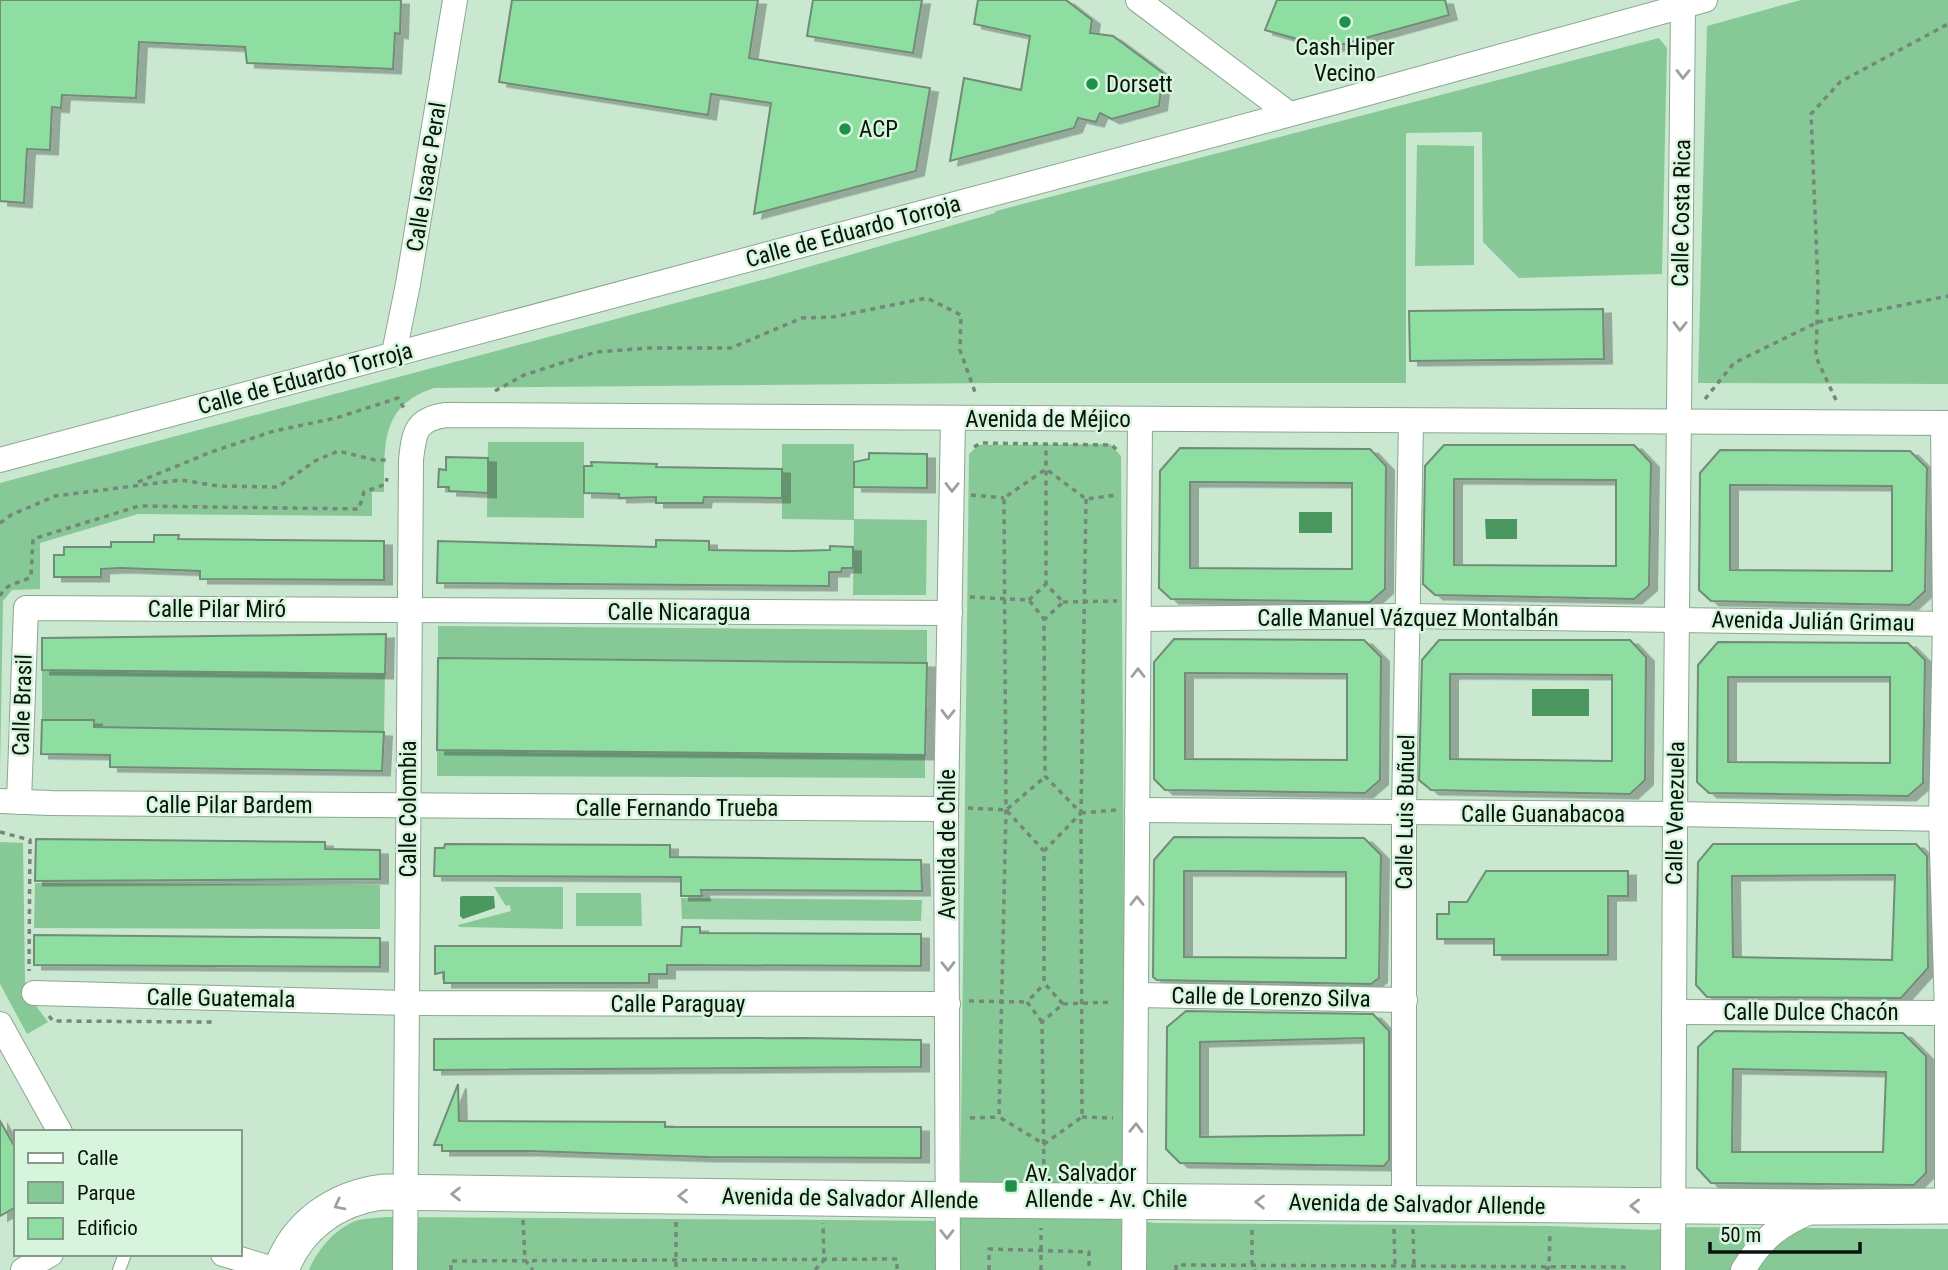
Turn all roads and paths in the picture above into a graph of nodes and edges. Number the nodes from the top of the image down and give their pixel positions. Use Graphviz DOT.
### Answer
graph roads {
  1 [pos="455,0"];
  2 [pos="1138,0"];
  3 [pos="1694,3"];
  4 [pos="1948,24"];
  5 [pos="1288,113"];
  6 [pos="1948,296"];
  7 [pos="1818,322"];
  8 [pos="394,353"];
  9 [pos="495,391"];
  10 [pos="976,395"];
  11 [pos="1705,399"];
  12 [pos="1836,400"];
  13 [pos="412,418"];
  14 [pos="953,418"];
  15 [pos="1140,419"];
  16 [pos="1679,420"];
  17 [pos="1411,421"];
  18 [pos="1945,423"];
  19 [pos="1046,443"];
  20 [pos="971,450"];
  21 [pos="1119,452"];
  22 [pos="0,460"];
  23 [pos="389,460"];
  24 [pos="1046,469"];
  25 [pos="133,485"];
  26 [pos="1119,494"];
  27 [pos="968,495"];
  28 [pos="1004,498"];
  29 [pos="1086,499"];
  30 [pos="0,523"];
  31 [pos="1046,584"];
  32 [pos="1005,599"];
  33 [pos="1029,600"];
  34 [pos="1119,601"];
  35 [pos="1063,602"];
  36 [pos="1084,602"];
  37 [pos="959,605"];
  38 [pos="26,608"];
  39 [pos="409,610"];
  40 [pos="1408,616"];
  41 [pos="1139,619"];
  42 [pos="1677,619"];
  43 [pos="1044,620"];
  44 [pos="1946,624"];
  45 [pos="1045,776"];
  46 [pos="9,801"];
  47 [pos="408,806"];
  48 [pos="1006,810"];
  49 [pos="1128,810"];
  50 [pos="960,812"];
  51 [pos="1081,813"];
  52 [pos="1404,813"];
  53 [pos="1675,814"];
  54 [pos="1944,818"];
  55 [pos="1044,851"];
  56 [pos="1044,983"];
  57 [pos="34,993"];
  58 [pos="1128,998"];
  59 [pos="1405,1000"];
  60 [pos="1002,1002"];
  61 [pos="1027,1002"];
  62 [pos="408,1003"];
  63 [pos="957,1003"];
  64 [pos="1082,1003"];
  65 [pos="1063,1004"];
  66 [pos="1674,1012"];
  67 [pos="1948,1013"];
  68 [pos="1042,1022"];
  69 [pos="0,1024"];
  70 [pos="999,1117"];
  71 [pos="1082,1117"];
  72 [pos="964,1118"];
  73 [pos="1119,1118"];
  74 [pos="59,1130"];
  75 [pos="1044,1144"];
  76 [pos="406,1194"];
  77 [pos="947,1198"];
  78 [pos="1135,1201"];
  79 [pos="1673,1206"];
  80 [pos="1947,1206"];
  81 [pos="1822,1207"];
  82 [pos="1043,1212"];
  83 [pos="523,1218"];
  84 [pos="1404,1218"];
  85 [pos="676,1219"];
  86 [pos="823,1221"];
  87 [pos="1251,1224"];
  88 [pos="1550,1226"];
  89 [pos="1041,1250"];
  90 [pos="48,1256"];
  91 [pos="230,1256"];
  92 [pos="525,1260"];
  93 [pos="676,1260"];
  94 [pos="824,1260"];
  95 [pos="1252,1265"];
  96 [pos="1395,1266"];
  97 [pos="1414,1266"];
  98 [pos="1429,1266"];
  99 [pos="1369,1268"];
  100 [pos="1548,1268"];
  101 [pos="1041,1269"];
  102 [pos="23,1270"];
  103 [pos="279,1270"];
  104 [pos="405,1270"];
  105 [pos="451,1270"];
  106 [pos="533,1270"];
  107 [pos="676,1270"];
  108 [pos="816,1270"];
  109 [pos="897,1270"];
  110 [pos="947,1270"];
  111 [pos="989,1270"];
  112 [pos="1089,1270"];
  113 [pos="1135,1270"];
  114 [pos="1176,1270"];
  115 [pos="1255,1270"];
  116 [pos="1435,1270"];
  117 [pos="1624,1270"];
  118 [pos="1673,1270"];
  119 [pos="1743,1270"];
  1 -- 8 [label="street, Calle Isaac Peral"];
  2 -- 5 [label="street"];
  3 -- 5 [label="street, Calle de Eduardo Torroja"];
  3 -- 16 [label="street, Calle Costa Rica, one-way"];
  4 -- 7 [label="path"];
  5 -- 8 [label="street, Calle de Eduardo Torroja"];
  6 -- 7 [label="path"];
  7 -- 11 [label="path"];
  7 -- 12 [label="path"];
  8 -- 22 [label="street, Calle de Eduardo Torroja"];
  9 -- 10 [label="path"];
  13 -- 14 [label="street, Avenida de Méjico"];
  13 -- 25 [label="path"];
  13 -- 39 [label="street, Calle Colombia"];
  14 -- 15 [label="street, Avenida de Méjico"];
  14 -- 37 [label="street, Avenida de Chile, one-way"];
  15 -- 17 [label="street, Avenida de Méjico"];
  15 -- 41 [label="street"];
  16 -- 17 [label="street, Avenida de Méjico"];
  16 -- 18 [label="street, Avenida de Méjico"];
  16 -- 42 [label="street, Calle Venezuela"];
  17 -- 40 [label="street, Calle Luis Buñuel"];
  18 -- 44 [label="street"];
  19 -- 20 [label="path"];
  19 -- 21 [label="path"];
  19 -- 24 [label="path"];
  23 -- 25 [label="path"];
  24 -- 28 [label="path"];
  24 -- 29 [label="path"];
  24 -- 31 [label="path"];
  25 -- 30 [label="path"];
  26 -- 29 [label="path"];
  27 -- 28 [label="path"];
  28 -- 32 [label="path"];
  29 -- 36 [label="path"];
  31 -- 33 [label="path"];
  31 -- 35 [label="path"];
  32 -- 33 [label="path"];
  32 -- 37 [label="path"];
  32 -- 48 [label="path"];
  33 -- 43 [label="path"];
  34 -- 36 [label="path"];
  35 -- 36 [label="path"];
  35 -- 43 [label="path"];
  36 -- 51 [label="path"];
  37 -- 39 [label="street, Calle Nicaragua"];
  37 -- 50 [label="street, Avenida de Chile, one-way"];
  38 -- 39 [label="street, Calle Pilar Miró"];
  38 -- 46 [label="street, Calle Brasil"];
  39 -- 47 [label="street, Calle Colombia"];
  40 -- 41 [label="street, Calle Manuel Vázquez Montalbán"];
  40 -- 42 [label="street, Calle Manuel Vázquez Montalbán"];
  40 -- 52 [label="street, Calle Luis Buñuel"];
  49 -- 41 [label="street, one-way"];
  42 -- 44 [label="street, Avenida Julián Grimau"];
  42 -- 53 [label="street, Calle Venezuela"];
  43 -- 45 [label="path"];
  44 -- 54 [label="street"];
  45 -- 48 [label="path"];
  45 -- 51 [label="path"];
  46 -- 47 [label="street, Calle Pilar Bardem"];
  47 -- 50 [label="street, Calle Fernando Trueba"];
  47 -- 62 [label="street, Calle Colombia"];
  48 -- 50 [label="path"];
  48 -- 55 [label="path"];
  48 -- 60 [label="path"];
  49 -- 51 [label="path"];
  49 -- 52 [label="street, Calle Guanabacoa"];
  58 -- 49 [label="street, one-way"];
  50 -- 63 [label="street, Avenida de Chile, one-way"];
  51 -- 55 [label="path"];
  51 -- 64 [label="path"];
  52 -- 53 [label="street, Calle Guanabacoa"];
  52 -- 59 [label="street, Calle Luis Buñuel"];
  53 -- 54 [label="street, Calle Guanabacoa"];
  53 -- 66 [label="street, Calle Venezuela"];
  54 -- 67 [label="street"];
  55 -- 56 [label="path"];
  56 -- 61 [label="path"];
  56 -- 65 [label="path"];
  57 -- 62 [label="street, Calle Guatemala"];
  58 -- 59 [label="street, Calle de Lorenzo Silva"];
  58 -- 64 [label="path"];
  78 -- 58 [label="street, one-way"];
  59 -- 84 [label="street, Calle Luis Buñuel"];
  60 -- 61 [label="path"];
  60 -- 63 [label="path"];
  60 -- 70 [label="path"];
  61 -- 68 [label="path"];
  62 -- 63 [label="street, Calle Paraguay"];
  62 -- 76 [label="street, Calle Colombia"];
  63 -- 77 [label="street, Avenida de Chile"];
  64 -- 65 [label="path"];
  64 -- 71 [label="path"];
  65 -- 68 [label="path"];
  66 -- 67 [label="street, Calle Dulce Chacón"];
  66 -- 79 [label="street, Calle Venezuela"];
  67 -- 80 [label="street"];
  68 -- 75 [label="path"];
  69 -- 74 [label="street"];
  70 -- 72 [label="path"];
  70 -- 75 [label="path"];
  71 -- 73 [label="path"];
  71 -- 75 [label="path"];
  75 -- 82 [label="path"];
  77 -- 76 [label="street, Avenida de Salvador Allende, one-way"];
  76 -- 103 [label="street, Avenida de Salvador Allende, one-way"];
  76 -- 104 [label="street"];
  77 -- 82 [label="street, Avenida de Salvador Allende"];
  77 -- 110 [label="street, Avenida de Chile, one-way"];
  78 -- 82 [label="street, Avenida de Salvador Allende"];
  84 -- 78 [label="street, Avenida de Salvador Allende, one-way"];
  78 -- 113 [label="street"];
  79 -- 81 [label="street, Avenida de Salvador Allende"];
  79 -- 84 [label="street, Avenida de Salvador Allende, one-way"];
  79 -- 118 [label="street"];
  80 -- 81 [label="street, Avenida de Salvador Allende"];
  81 -- 119 [label="street, Avenida de Salvador Allende"];
  82 -- 89 [label="path"];
  83 -- 92 [label="path"];
  84 -- 96 [label="path"];
  84 -- 97 [label="path"];
  85 -- 93 [label="path"];
  86 -- 94 [label="path"];
  87 -- 95 [label="path"];
  88 -- 100 [label="path"];
  89 -- 101 [label="path"];
  89 -- 111 [label="path"];
  89 -- 112 [label="path"];
  90 -- 102 [label="street"];
  91 -- 103 [label="street, Avenida de Salvador Allende"];
  92 -- 93 [label="path"];
  92 -- 105 [label="path"];
  92 -- 106 [label="path"];
  93 -- 94 [label="path"];
  93 -- 107 [label="path"];
  94 -- 108 [label="path"];
  94 -- 109 [label="path"];
  95 -- 99 [label="path"];
  95 -- 114 [label="path"];
  95 -- 115 [label="path"];
  96 -- 97 [label="path"];
  96 -- 99 [label="path"];
  97 -- 98 [label="path"];
  98 -- 100 [label="path"];
  98 -- 116 [label="path"];
  100 -- 117 [label="path"];
}
